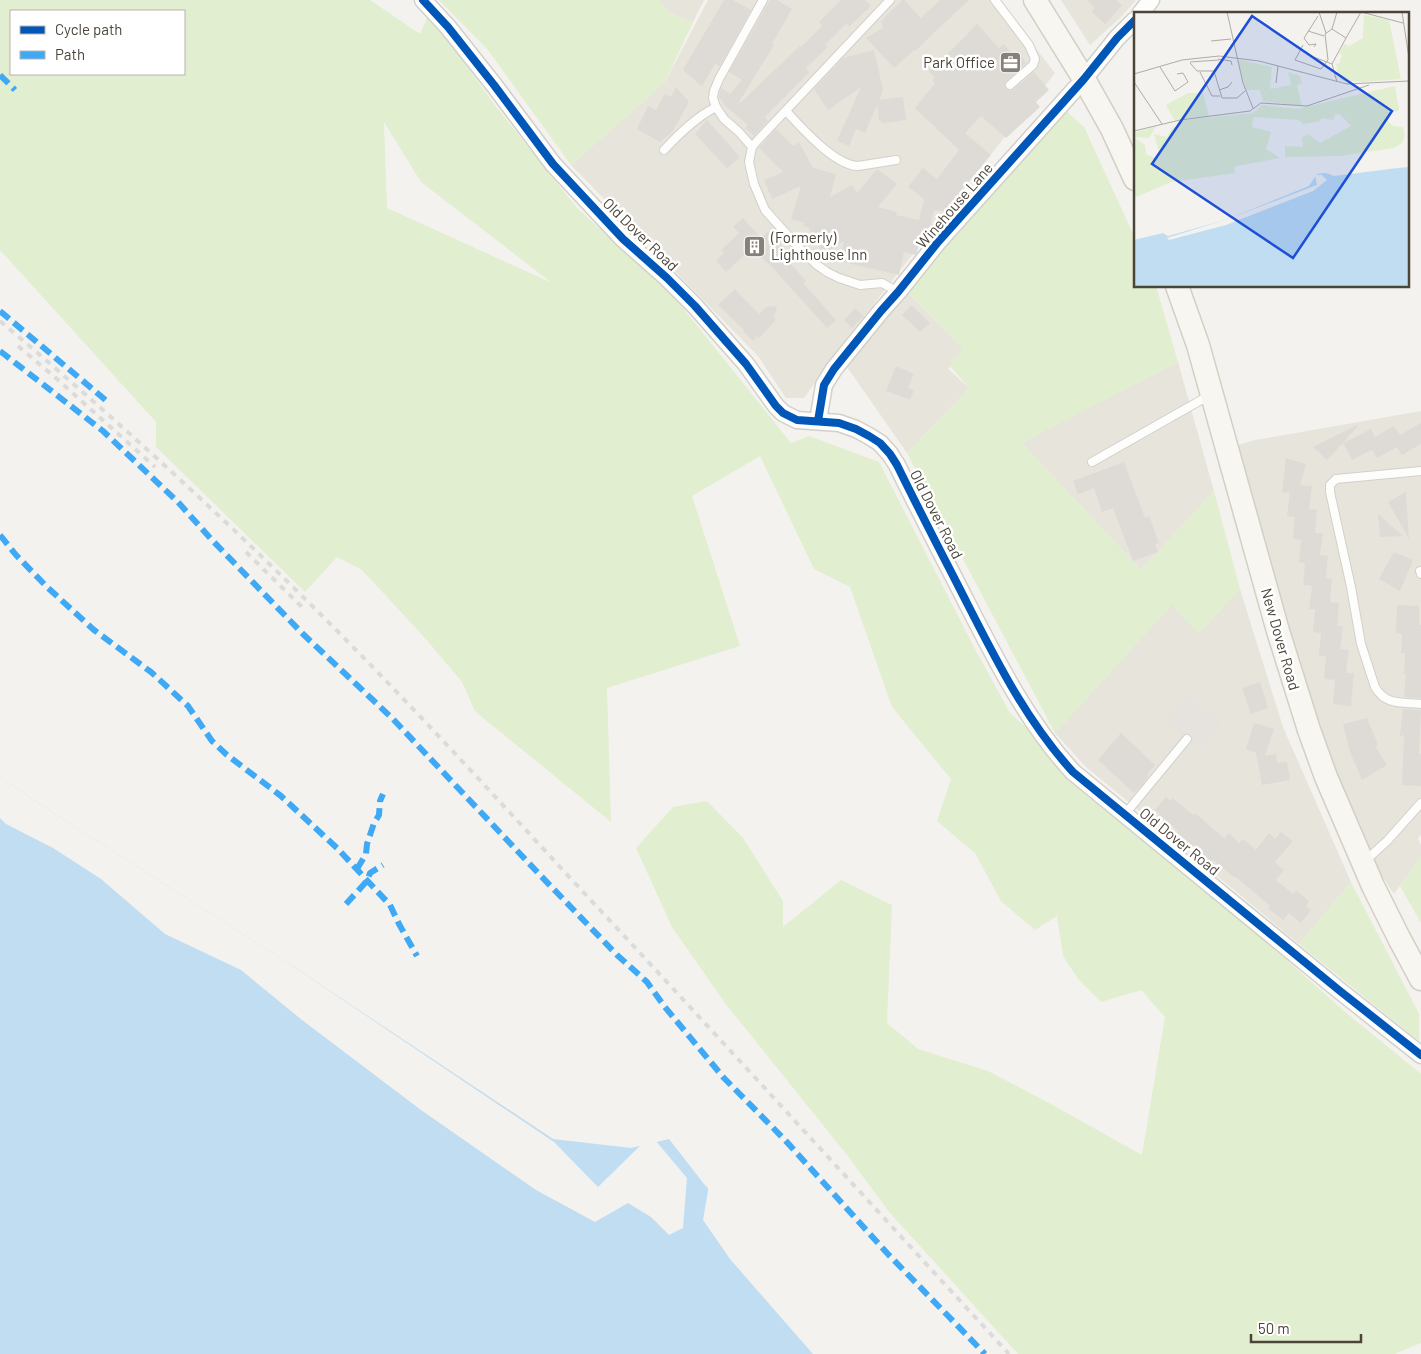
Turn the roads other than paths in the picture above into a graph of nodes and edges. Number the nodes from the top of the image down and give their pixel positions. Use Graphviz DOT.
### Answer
graph roads {
  1 [pos="423,0"];
  2 [pos="762,0"];
  3 [pos="890,0"];
  4 [pos="995,0"];
  5 [pos="1035,0"];
  6 [pos="1151,0"];
  7 [pos="1142,12"];
  8 [pos="1134,21"];
  9 [pos="1084,79"];
  10 [pos="1010,85"];
  11 [pos="716,107"];
  12 [pos="786,111"];
  13 [pos="752,147"];
  14 [pos="664,150"];
  15 [pos="896,160"];
  16 [pos="1134,177"];
  17 [pos="1178,288"];
  18 [pos="898,292"];
  19 [pos="1212,394"];
  20 [pos="818,421"];
  21 [pos="1092,462"];
  22 [pos="1421,471"];
  23 [pos="1421,704"];
  24 [pos="1187,739"];
  25 [pos="1421,803"];
  26 [pos="1125,814"];
  27 [pos="1363,863"];
  28 [pos="1421,979"];
  29 [pos="1421,1055"];
  1 -- 20 [label="street, Old Dover Road"];
  2 -- 11 [label="lane"];
  3 -- 12 [label="lane"];
  4 -- 10 [label="lane"];
  5 -- 9 [label="main road"];
  6 -- 7 [label="street"];
  8 -- 9 [label="street, Winehouse Lane"];
  9 -- 16 [label="main road"];
  9 -- 18 [label="street, Winehouse Lane"];
  11 -- 13 [label="lane"];
  11 -- 14 [label="lane"];
  12 -- 13 [label="lane"];
  12 -- 15 [label="lane"];
  13 -- 18 [label="lane"];
  17 -- 19 [label="main road, New Dover Road"];
  18 -- 20 [label="street, Winehouse Lane"];
  19 -- 21 [label="lane"];
  19 -- 27 [label="main road, New Dover Road"];
  20 -- 26 [label="street, Old Dover Road"];
  22 -- 23 [label="lane"];
  24 -- 26 [label="lane"];
  25 -- 27 [label="lane"];
  26 -- 29 [label="street, Old Dover Road"];
  27 -- 28 [label="main road, New Dover Road"];
}
